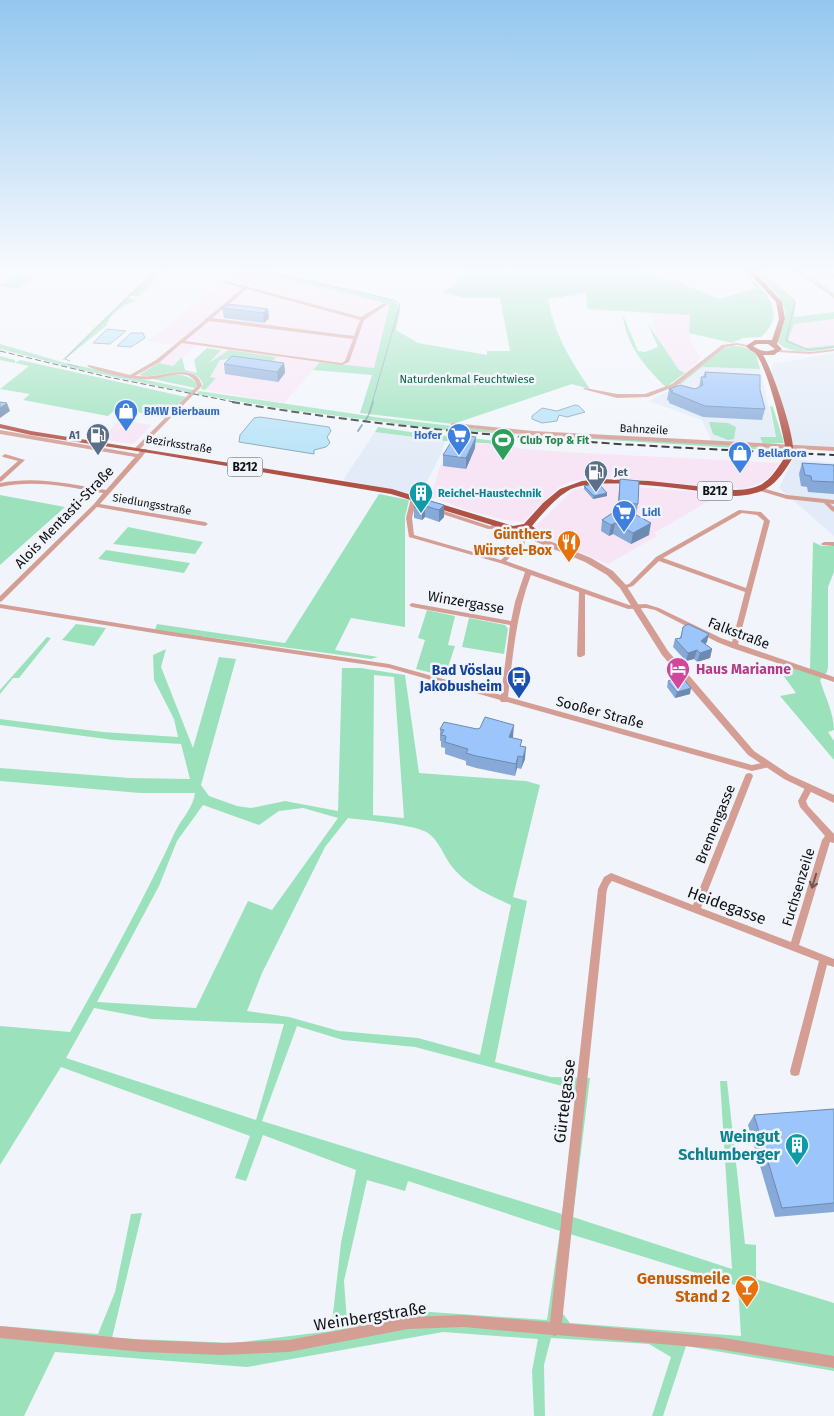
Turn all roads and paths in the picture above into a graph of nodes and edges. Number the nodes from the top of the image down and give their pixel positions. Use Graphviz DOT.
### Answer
graph roads {
  1 [pos="190,334"];
  2 [pos="326,334"];
  3 [pos="356,334"];
  4 [pos="776,334"];
  5 [pos="777,334"];
  6 [pos="355,338"];
  7 [pos="181,342"];
  8 [pos="765,342"];
  9 [pos="749,346"];
  10 [pos="775,349"];
  11 [pos="834,350"];
  12 [pos="757,352"];
  13 [pos="89,366"];
  14 [pos="765,366"];
  15 [pos="131,376"];
  16 [pos="585,389"];
  17 [pos="453,425"];
  18 [pos="0,426"];
  19 [pos="0,432"];
  20 [pos="834,449"];
  21 [pos="789,451"];
  22 [pos="140,452"];
  23 [pos="5,456"];
  24 [pos="0,480"];
  25 [pos="0,485"];
  26 [pos="762,490"];
  27 [pos="107,492"];
  28 [pos="413,500"];
  29 [pos="825,501"];
  30 [pos="834,502"];
  31 [pos="96,505"];
  32 [pos="834,510"];
  33 [pos="204,524"];
  34 [pos="528,527"];
  35 [pos="513,529"];
  36 [pos="527,538"];
  37 [pos="824,544"];
  38 [pos="834,544"];
  39 [pos="658,558"];
  40 [pos="502,562"];
  41 [pos="529,571"];
  42 [pos="623,587"];
  43 [pos="582,590"];
  44 [pos="747,591"];
  45 [pos="0,600"];
  46 [pos="412,605"];
  47 [pos="0,606"];
  48 [pos="637,606"];
  49 [pos="514,624"];
  50 [pos="734,646"];
  51 [pos="581,655"];
  52 [pos="834,680"];
  53 [pos="504,700"];
  54 [pos="766,765"];
  55 [pos="750,776"];
  56 [pos="809,788"];
  57 [pos="834,799"];
  58 [pos="832,838"];
  59 [pos="609,877"];
  60 [pos="695,910"];
  61 [pos="794,946"];
  62 [pos="824,958"];
  63 [pos="834,962"];
  64 [pos="795,1072"];
  65 [pos="555,1330"];
  66 [pos="0,1332"];
  67 [pos="834,1362"];
  1 -- 7 [label="street"];
  2 -- 6 [label="street"];
  3 -- 6 [label="street"];
  4 -- 8 [label="main road"];
  5 -- 10 [label="main road"];
  6 -- 7 [label="street"];
  7 -- 15 [label="street"];
  8 -- 9 [label="main road"];
  8 -- 10 [label="main road"];
  9 -- 12 [label="main road"];
  9 -- 16 [label="street"];
  10 -- 11 [label="street"];
  10 -- 12 [label="main road"];
  10 -- 14 [label="main road"];
  12 -- 14 [label="main road"];
  13 -- 15 [label="street"];
  14 -- 21 [label="main road"];
  15 -- 22 [label="street, Alois Mentasti-Straße"];
  17 -- 21 [label="street, Bahnzeile"];
  18 -- 22 [label="main road, Bezirksstraße / B212"];
  19 -- 22 [label="street"];
  20 -- 21 [label="street, Bahnzeile"];
  21 -- 26 [label="main road"];
  22 -- 27 [label="street, Alois Mentasti-Straße"];
  22 -- 28 [label="main road, Bezirksstraße / B212"];
  23 -- 24 [label="street"];
  25 -- 27 [label="street"];
  26 -- 29 [label="street"];
  26 -- 34 [label="main road, B212"];
  27 -- 31 [label="street, Alois Mentasti-Straße"];
  28 -- 35 [label="main road, B212"];
  28 -- 40 [label="street, Falkstraße"];
  29 -- 30 [label="street"];
  29 -- 32 [label="street"];
  31 -- 33 [label="street, Siedlungsstraße"];
  31 -- 45 [label="street, Alois Mentasti-Straße"];
  34 -- 35 [label="main road, B212"];
  34 -- 36 [label="main road"];
  35 -- 36 [label="main road, B212"];
  36 -- 40 [label="street"];
  36 -- 42 [label="street"];
  37 -- 38 [label="street"];
  39 -- 42 [label="street"];
  39 -- 44 [label="street"];
  39 -- 44 [label="street"];
  40 -- 41 [label="street, Falkstraße"];
  41 -- 43 [label="street, Falkstraße"];
  41 -- 49 [label="street"];
  42 -- 48 [label="street"];
  43 -- 48 [label="street, Falkstraße"];
  43 -- 51 [label="street"];
  44 -- 50 [label="street"];
  46 -- 49 [label="street, Winzergasse"];
  47 -- 53 [label="street, Sooßer Straße"];
  48 -- 50 [label="street, Falkstraße"];
  48 -- 54 [label="street"];
  49 -- 53 [label="street"];
  50 -- 52 [label="street, Falkstraße"];
  53 -- 54 [label="street, Sooßer Straße"];
  54 -- 56 [label="street"];
  55 -- 60 [label="street, Bremengasse"];
  56 -- 57 [label="street"];
  56 -- 58 [label="street"];
  58 -- 61 [label="street, Fuchsenzeile, one-way"];
  59 -- 60 [label="street, Heidegasse"];
  59 -- 65 [label="street, Gürtelgasse"];
  60 -- 61 [label="street, Heidegasse"];
  61 -- 62 [label="street, Heidegasse"];
  62 -- 63 [label="street, Heidegasse"];
  62 -- 64 [label="street"];
  65 -- 66 [label="street, Weinbergstraße"];
  65 -- 67 [label="street, Weinbergstraße"];
}
